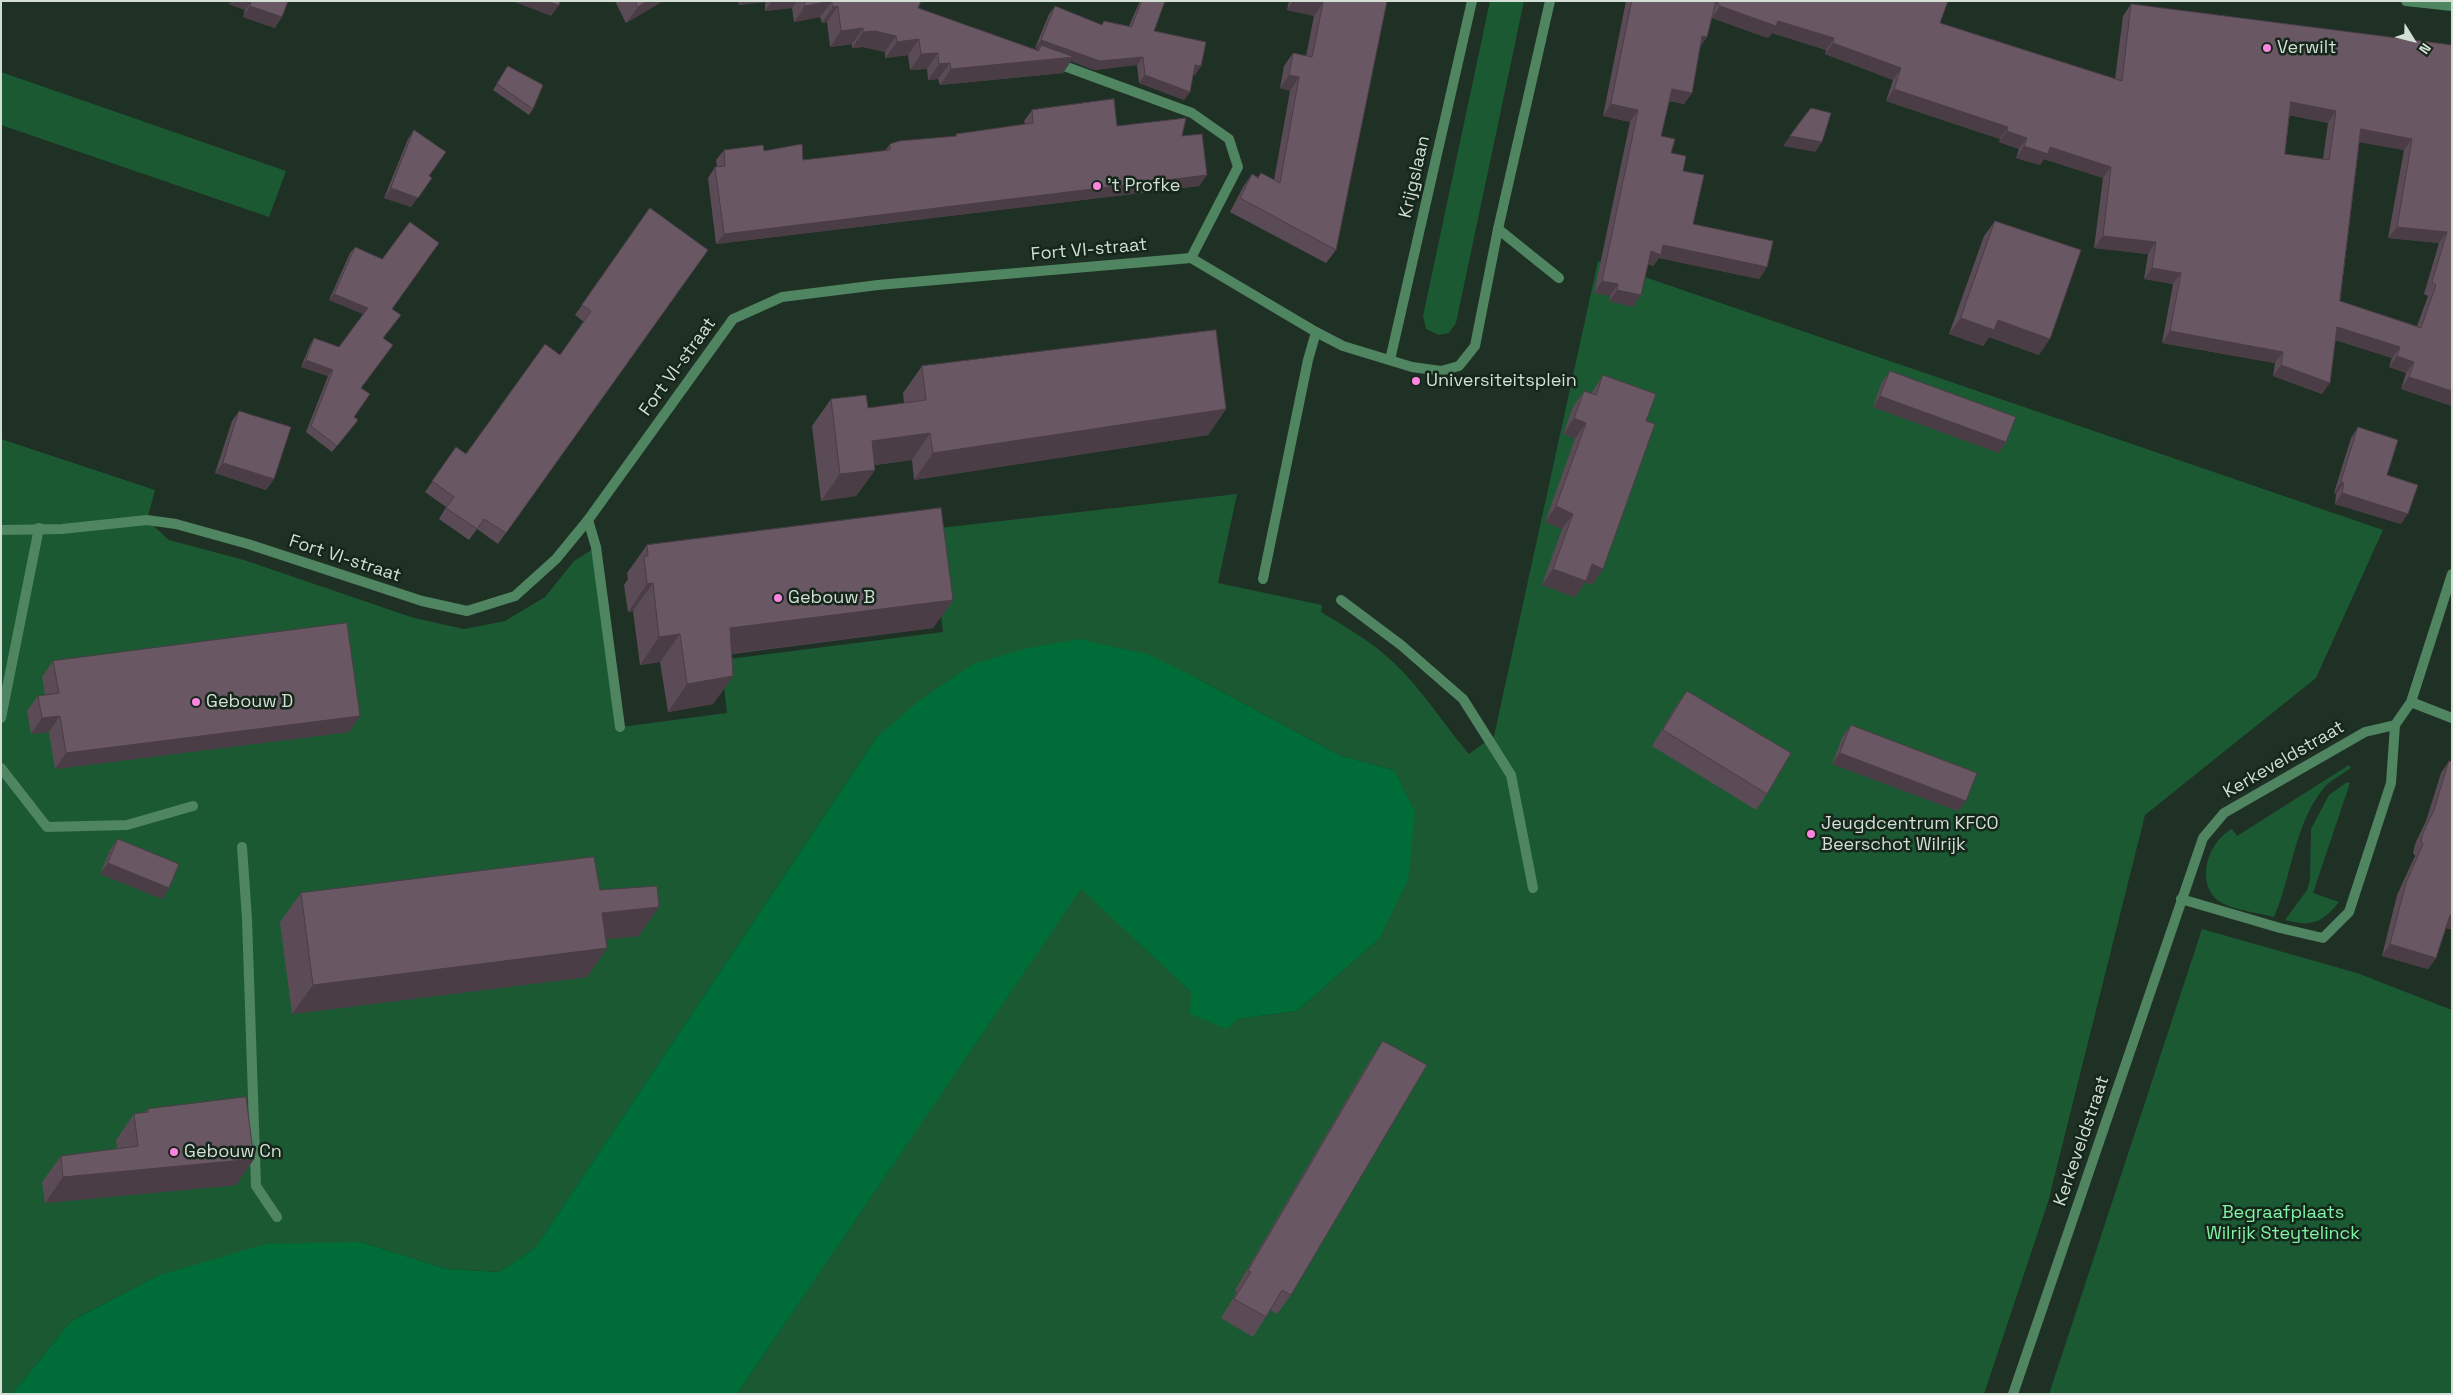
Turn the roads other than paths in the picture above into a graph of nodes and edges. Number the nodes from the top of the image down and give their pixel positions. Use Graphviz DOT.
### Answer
graph roads {
  1 [pos="1472,1"];
  2 [pos="1550,1"];
  3 [pos="2406,1"];
  4 [pos="2452,6"];
  5 [pos="1045,59"];
  6 [pos="1498,229"];
  7 [pos="1191,258"];
  8 [pos="1559,278"];
  9 [pos="1316,332"];
  10 [pos="1390,360"];
  11 [pos="588,520"];
  12 [pos="38,528"];
  13 [pos="1,530"];
  14 [pos="2452,574"];
  15 [pos="1263,579"];
  16 [pos="1342,600"];
  17 [pos="5,681"];
  18 [pos="2411,702"];
  19 [pos="1,718"];
  20 [pos="2452,718"];
  21 [pos="2396,725"];
  22 [pos="620,727"];
  23 [pos="1,768"];
  24 [pos="193,806"];
  25 [pos="242,847"];
  26 [pos="1533,888"];
  27 [pos="2181,899"];
  28 [pos="277,1217"];
  29 [pos="2013,1394"];
  1 -- 10 [label="street, Krijgslaan"];
  2 -- 6 [label="street"];
  3 -- 4 [label="street"];
  5 -- 7 [label="street"];
  6 -- 8 [label="street"];
  6 -- 10 [label="street"];
  7 -- 9 [label="street"];
  7 -- 11 [label="street, Fort VI-straat"];
  9 -- 10 [label="street"];
  9 -- 15 [label="street"];
  11 -- 12 [label="street, Fort VI-straat"];
  11 -- 22 [label="street"];
  12 -- 13 [label="street, Fort VI-straat"];
  12 -- 17 [label="street"];
  14 -- 18 [label="street"];
  16 -- 26 [label="street"];
  17 -- 19 [label="street"];
  18 -- 20 [label="street"];
  18 -- 21 [label="street"];
  21 -- 27 [label="street, Kerkeveldstraat"];
  21 -- 27 [label="street"];
  23 -- 24 [label="street"];
  25 -- 28 [label="street"];
  27 -- 29 [label="street, Kerkeveldstraat"];
}
